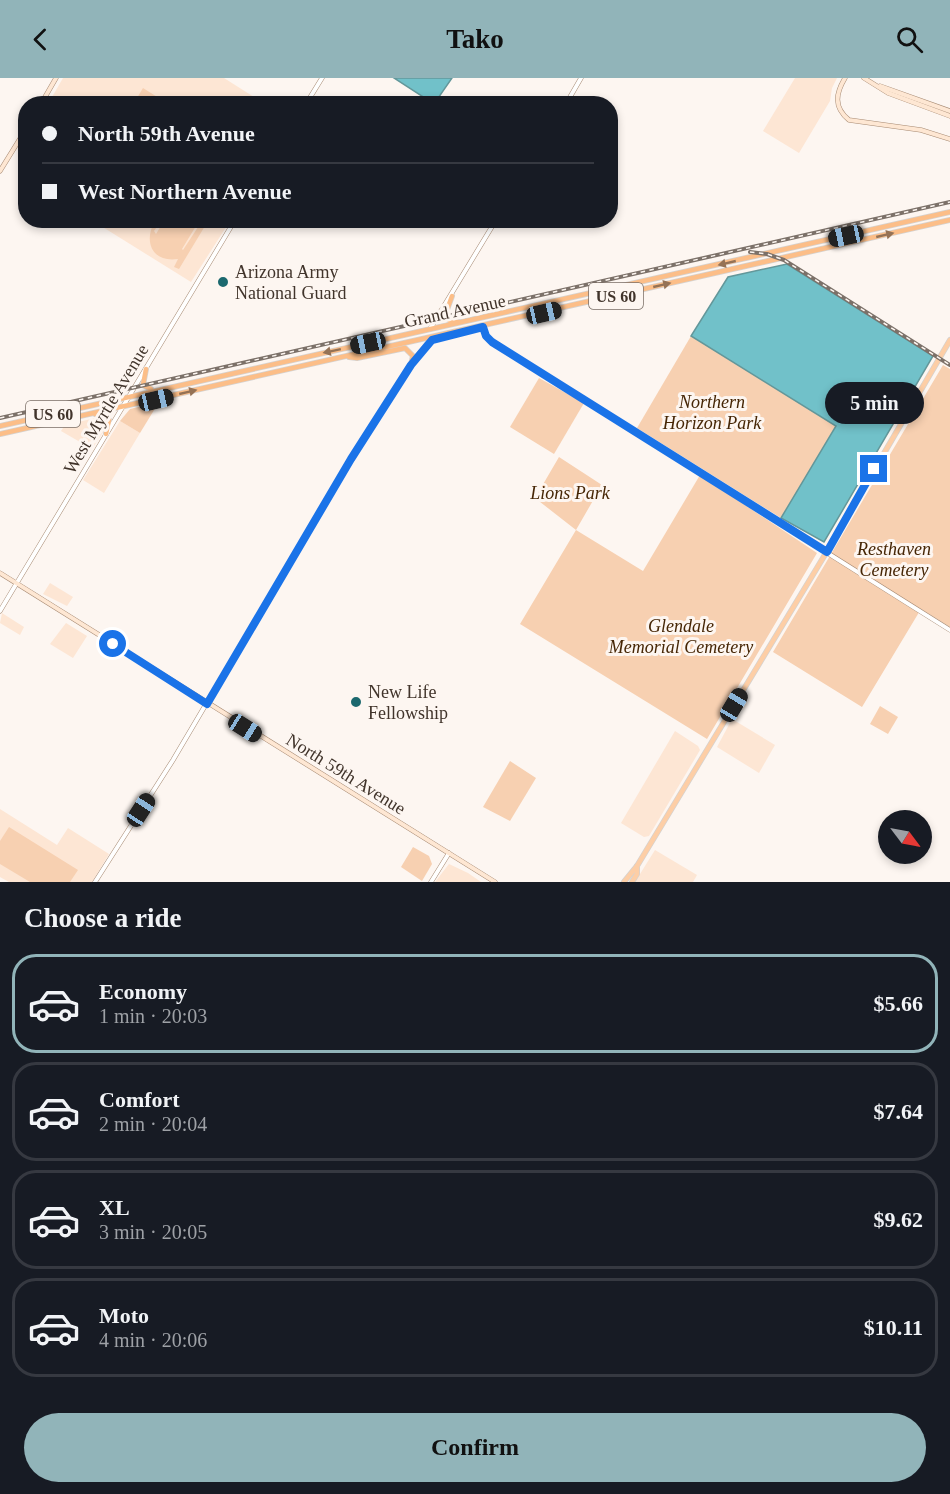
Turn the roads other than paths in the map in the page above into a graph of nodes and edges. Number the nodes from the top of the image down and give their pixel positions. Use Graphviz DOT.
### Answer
graph roads {
  1 [pos="56,78"];
  2 [pos="322,78"];
  3 [pos="581,78"];
  4 [pos="844,78"];
  5 [pos="864,78"];
  6 [pos="878,85"];
  7 [pos="46,96"];
  8 [pos="311,96"];
  9 [pos="571,96"];
  10 [pos="950,111"];
  11 [pos="950,116"];
  12 [pos="950,139"];
  13 [pos="18,142"];
  14 [pos="0,171"];
  15 [pos="950,212"];
  16 [pos="950,220"];
  17 [pos="230,228"];
  18 [pos="491,228"];
  19 [pos="784,249"];
  20 [pos="765,254"];
  21 [pos="786,258"];
  22 [pos="766,262"];
  23 [pos="452,296"];
  24 [pos="472,321"];
  25 [pos="483,327"];
  26 [pos="430,329"];
  27 [pos="445,335"];
  28 [pos="950,340"];
  29 [pos="398,344"];
  30 [pos="346,356"];
  31 [pos="411,365"];
  32 [pos="146,369"];
  33 [pos="163,388"];
  34 [pos="130,396"];
  35 [pos="123,407"];
  36 [pos="95,414"];
  37 [pos="0,426"];
  38 [pos="0,434"];
  39 [pos="106,434"];
  40 [pos="827,552"];
  41 [pos="0,573"];
  42 [pos="17,584"];
  43 [pos="0,611"];
  44 [pos="950,630"];
  45 [pos="207,704"];
  46 [pos="449,853"];
  47 [pos="637,866"];
  48 [pos="95,882"];
  49 [pos="431,882"];
  50 [pos="495,882"];
  51 [pos="624,882"];
  52 [pos="632,882"];
  1 -- 7 [label="main road"];
  2 -- 8 [label="street"];
  3 -- 9 [label="street"];
  4 -- 12 [label="main road"];
  5 -- 6 [label="main road"];
  6 -- 10 [label="main road"];
  6 -- 11 [label="main road"];
  13 -- 14 [label="main road"];
  15 -- 19 [label="highway, Grand Avenue / US 60"];
  21 -- 16 [label="highway, Grand Avenue / US 60, one-way"];
  17 -- 32 [label="street, West Myrtle Avenue"];
  18 -- 23 [label="street"];
  19 -- 20 [label="highway, Grand Avenue / US 60"];
  19 -- 21 [label="highway"];
  20 -- 22 [label="highway"];
  20 -- 24 [label="highway, Grand Avenue / US 60, one-way"];
  21 -- 22 [label="highway, Grand Avenue / US 60"];
  25 -- 22 [label="highway, Grand Avenue / US 60, one-way"];
  23 -- 24 [label="highway"];
  23 -- 26 [label="street"];
  24 -- 26 [label="highway, Grand Avenue / US 60"];
  25 -- 27 [label="highway, Grand Avenue / US 60"];
  25 -- 40 [label="street"];
  26 -- 29 [label="highway"];
  26 -- 33 [label="highway, Grand Avenue / US 60, one-way"];
  27 -- 29 [label="highway, Grand Avenue / US 60"];
  27 -- 31 [label="highway"];
  28 -- 40 [label="main road"];
  29 -- 30 [label="highway, Grand Avenue / US 60"];
  30 -- 31 [label="highway"];
  35 -- 30 [label="highway, Grand Avenue / US 60, one-way"];
  31 -- 45 [label="street"];
  32 -- 33 [label="highway"];
  32 -- 34 [label="street, West Myrtle Avenue"];
  33 -- 34 [label="highway, Grand Avenue / US 60"];
  34 -- 35 [label="street, West Myrtle Avenue"];
  34 -- 37 [label="highway, Grand Avenue / US 60"];
  35 -- 36 [label="highway, Grand Avenue / US 60"];
  35 -- 39 [label="street, West Myrtle Avenue"];
  36 -- 38 [label="highway, Grand Avenue / US 60"];
  36 -- 39 [label="highway"];
  39 -- 42 [label="street, West Myrtle Avenue"];
  40 -- 44 [label="street"];
  40 -- 47 [label="main road"];
  41 -- 42 [label="main road, North 59th Avenue"];
  42 -- 43 [label="street, West Myrtle Avenue"];
  42 -- 45 [label="main road, North 59th Avenue"];
  45 -- 46 [label="main road, North 59th Avenue"];
  45 -- 48 [label="street"];
  46 -- 49 [label="street"];
  46 -- 50 [label="main road, North 59th Avenue"];
  47 -- 51 [label="main road"];
  47 -- 52 [label="main road"];
}
